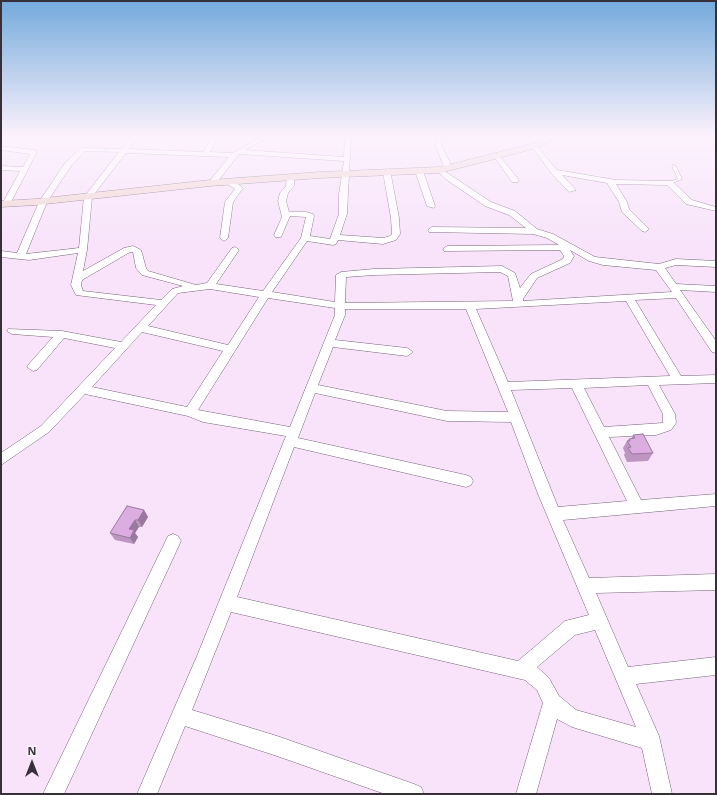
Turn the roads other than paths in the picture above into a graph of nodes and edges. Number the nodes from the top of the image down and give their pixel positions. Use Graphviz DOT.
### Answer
graph roads {
  1 [pos="22,173"];
  2 [pos="62,173"];
  3 [pos="106,173"];
  4 [pos="220,173"];
  5 [pos="346,173"];
  6 [pos="347,173"];
  7 [pos="387,173"];
  8 [pos="420,173"];
  9 [pos="447,173"];
  10 [pos="510,173"];
  11 [pos="556,173"];
  12 [pos="562,173"];
  13 [pos="677,173"];
  14 [pos="290,177"];
  15 [pos="515,180"];
  16 [pos="610,181"];
  17 [pos="230,182"];
  18 [pos="212,183"];
  19 [pos="670,183"];
  20 [pos="572,190"];
  21 [pos="88,197"];
  22 [pos="42,202"];
  23 [pos="3,204"];
  24 [pos="431,206"];
  25 [pos="716,209"];
  26 [pos="286,214"];
  27 [pos="645,229"];
  28 [pos="432,230"];
  29 [pos="534,231"];
  30 [pos="278,235"];
  31 [pos="335,237"];
  32 [pos="224,238"];
  33 [pos="305,238"];
  34 [pos="566,247"];
  35 [pos="447,249"];
  36 [pos="83,250"];
  37 [pos="235,250"];
  38 [pos="1,254"];
  39 [pos="20,257"];
  40 [pos="716,264"];
  41 [pos="659,267"];
  42 [pos="77,279"];
  43 [pos="210,286"];
  44 [pos="198,288"];
  45 [pos="716,289"];
  46 [pos="676,291"];
  47 [pos="265,295"];
  48 [pos="629,298"];
  49 [pos="519,301"];
  50 [pos="163,303"];
  51 [pos="340,306"];
  52 [pos="470,306"];
  53 [pos="140,328"];
  54 [pos="12,331"];
  55 [pos="62,334"];
  56 [pos="329,343"];
  57 [pos="122,346"];
  58 [pos="230,348"];
  59 [pos="716,349"];
  60 [pos="407,352"];
  61 [pos="33,367"];
  62 [pos="716,379"];
  63 [pos="678,380"];
  64 [pos="651,381"];
  65 [pos="576,384"];
  66 [pos="504,386"];
  67 [pos="310,388"];
  68 [pos="83,389"];
  69 [pos="190,412"];
  70 [pos="515,416"];
  71 [pos="600,432"];
  72 [pos="291,437"];
  73 [pos="1,460"];
  74 [pos="466,481"];
  75 [pos="716,500"];
  76 [pos="637,507"];
  77 [pos="554,514"];
  78 [pos="173,541"];
  79 [pos="716,582"];
  80 [pos="584,586"];
  81 [pos="226,603"];
  82 [pos="600,622"];
  83 [pos="716,666"];
  84 [pos="521,670"];
  85 [pos="623,676"];
  86 [pos="552,703"];
  87 [pos="180,715"];
  88 [pos="650,740"];
  89 [pos="53,794"];
  90 [pos="147,794"];
  91 [pos="414,794"];
  92 [pos="526,794"];
  93 [pos="662,794"];
  1 -- 23 [label="street"];
  2 -- 22 [label="street"];
  3 -- 21 [label="street"];
  4 -- 18 [label="street"];
  5 -- 14 [label="main road"];
  6 -- 31 [label="street"];
  7 -- 31 [label="street"];
  8 -- 24 [label="street"];
  9 -- 29 [label="street"];
  10 -- 15 [label="street"];
  11 -- 20 [label="street"];
  12 -- 16 [label="street"];
  13 -- 19 [label="lane"];
  14 -- 17 [label="main road"];
  14 -- 26 [label="street"];
  16 -- 19 [label="street"];
  16 -- 27 [label="street"];
  17 -- 18 [label="main road"];
  17 -- 32 [label="street"];
  18 -- 21 [label="main road"];
  19 -- 25 [label="street"];
  21 -- 22 [label="main road"];
  21 -- 36 [label="street"];
  22 -- 23 [label="main road"];
  22 -- 39 [label="street"];
  26 -- 30 [label="street"];
  26 -- 33 [label="street"];
  28 -- 29 [label="street"];
  29 -- 34 [label="street"];
  31 -- 33 [label="street"];
  33 -- 47 [label="street"];
  34 -- 35 [label="street"];
  34 -- 41 [label="street"];
  34 -- 49 [label="street"];
  36 -- 39 [label="street"];
  36 -- 42 [label="street"];
  37 -- 43 [label="street"];
  38 -- 39 [label="street"];
  40 -- 41 [label="street"];
  41 -- 46 [label="street"];
  42 -- 44 [label="street"];
  42 -- 50 [label="street"];
  43 -- 44 [label="street"];
  43 -- 47 [label="street"];
  44 -- 50 [label="street"];
  45 -- 46 [label="street"];
  46 -- 48 [label="street"];
  46 -- 59 [label="street"];
  47 -- 51 [label="street"];
  47 -- 58 [label="street"];
  48 -- 49 [label="street"];
  48 -- 63 [label="street"];
  49 -- 51 [label="street"];
  49 -- 52 [label="street"];
  50 -- 53 [label="street"];
  51 -- 52 [label="street"];
  51 -- 56 [label="street"];
  52 -- 66 [label="street"];
  53 -- 57 [label="street"];
  53 -- 58 [label="street"];
  54 -- 55 [label="street"];
  55 -- 57 [label="street"];
  55 -- 61 [label="street"];
  56 -- 60 [label="street"];
  56 -- 67 [label="street"];
  57 -- 68 [label="street"];
  58 -- 69 [label="street"];
  62 -- 63 [label="street"];
  63 -- 64 [label="street"];
  64 -- 65 [label="street"];
  64 -- 71 [label="street"];
  65 -- 66 [label="street"];
  65 -- 71 [label="street"];
  66 -- 70 [label="street"];
  67 -- 70 [label="street"];
  67 -- 72 [label="street"];
  68 -- 69 [label="street"];
  68 -- 73 [label="street"];
  69 -- 72 [label="street"];
  70 -- 77 [label="street"];
  71 -- 76 [label="street"];
  72 -- 74 [label="street"];
  72 -- 81 [label="street"];
  75 -- 76 [label="street"];
  76 -- 77 [label="street"];
  77 -- 80 [label="street"];
  78 -- 89 [label="street"];
  79 -- 80 [label="street"];
  80 -- 82 [label="street"];
  81 -- 84 [label="street"];
  81 -- 87 [label="street"];
  82 -- 84 [label="street"];
  82 -- 85 [label="street"];
  83 -- 85 [label="street"];
  84 -- 86 [label="street"];
  85 -- 88 [label="street"];
  86 -- 88 [label="street"];
  86 -- 92 [label="street"];
  87 -- 90 [label="street"];
  87 -- 91 [label="street"];
  88 -- 93 [label="street"];
}
